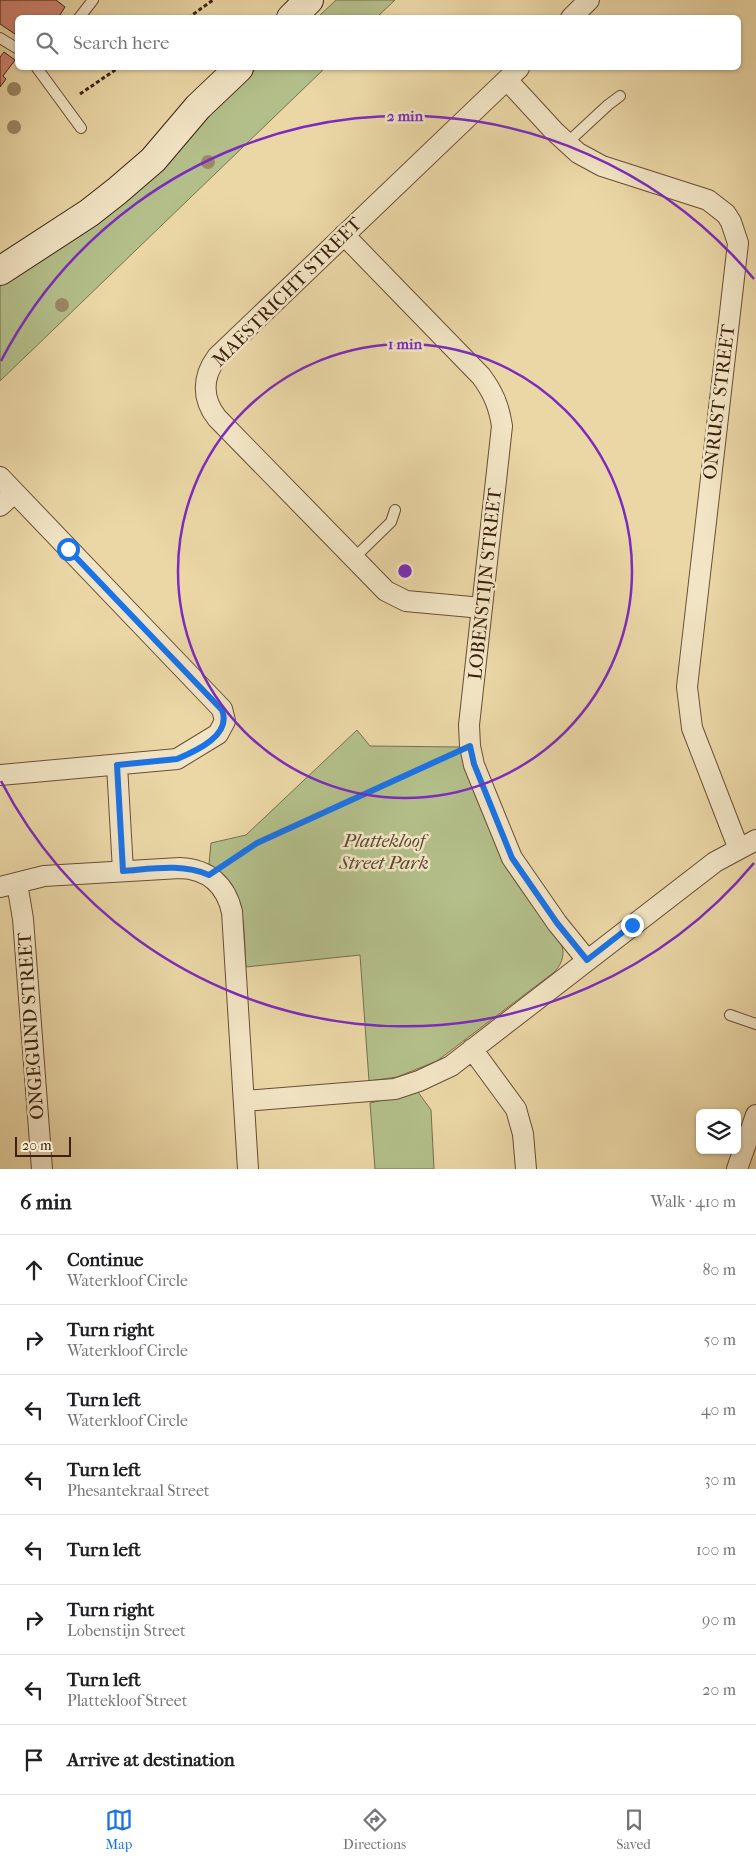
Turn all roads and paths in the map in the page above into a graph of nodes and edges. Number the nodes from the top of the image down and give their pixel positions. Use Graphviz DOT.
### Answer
graph roads {
  1 [pos="93,0"];
  2 [pos="213,0"];
  3 [pos="309,0"];
  4 [pos="589,0"];
  5 [pos="81,15"];
  6 [pos="192,15"];
  7 [pos="294,15"];
  8 [pos="574,15"];
  9 [pos="0,38"];
  10 [pos="15,47"];
  11 [pos="38,70"];
  12 [pos="115,70"];
  13 [pos="237,70"];
  14 [pos="513,74"];
  15 [pos="80,94"];
  16 [pos="620,96"];
  17 [pos="81,128"];
  18 [pos="567,143"];
  19 [pos="344,236"];
  20 [pos="0,269"];
  21 [pos="0,477"];
  22 [pos="7,499"];
  23 [pos="395,510"];
  24 [pos="353,559"];
  25 [pos="482,608"];
  26 [pos="470,746"];
  27 [pos="117,765"];
  28 [pos="0,775"];
  29 [pos="747,844"];
  30 [pos="123,871"];
  31 [pos="209,875"];
  32 [pos="8,885"];
  33 [pos="587,960"];
  34 [pos="730,1015"];
  35 [pos="756,1024"];
  36 [pos="472,1049"];
  37 [pos="244,1101"];
  38 [pos="756,1114"];
  39 [pos="42,1169"];
  40 [pos="248,1169"];
  41 [pos="526,1169"];
  42 [pos="737,1169"];
  1 -- 5 [label="lane"];
  2 -- 6 [label="path"];
  3 -- 7 [label="main road"];
  4 -- 8 [label="street"];
  9 -- 10 [label="lane"];
  11 -- 17 [label="lane"];
  12 -- 15 [label="path"];
  13 -- 20 [label="main road"];
  14 -- 18 [label="street, ONRUST STREET"];
  14 -- 19 [label="street, MAESTRICHT STREET"];
  16 -- 18 [label="lane"];
  18 -- 29 [label="street, ONRUST STREET"];
  19 -- 24 [label="street, MAESTRICHT STREET"];
  19 -- 25 [label="street, LOBENSTIJN STREET"];
  21 -- 22 [label="street"];
  22 -- 27 [label="street"];
  23 -- 24 [label="lane"];
  24 -- 25 [label="street, MAESTRICHT STREET"];
  25 -- 26 [label="street, LOBENSTIJN STREET"];
  26 -- 31 [label="path"];
  26 -- 33 [label="street, LOBENSTIJN STREET"];
  27 -- 28 [label="street"];
  27 -- 30 [label="street"];
  29 -- 33 [label="street"];
  30 -- 31 [label="street"];
  30 -- 32 [label="street"];
  31 -- 37 [label="street"];
  32 -- 39 [label="street, ONGEGUND STREET"];
  33 -- 36 [label="street"];
  34 -- 35 [label="lane"];
  36 -- 37 [label="street"];
  36 -- 41 [label="street"];
  37 -- 40 [label="street"];
  38 -- 42 [label="street"];
}
